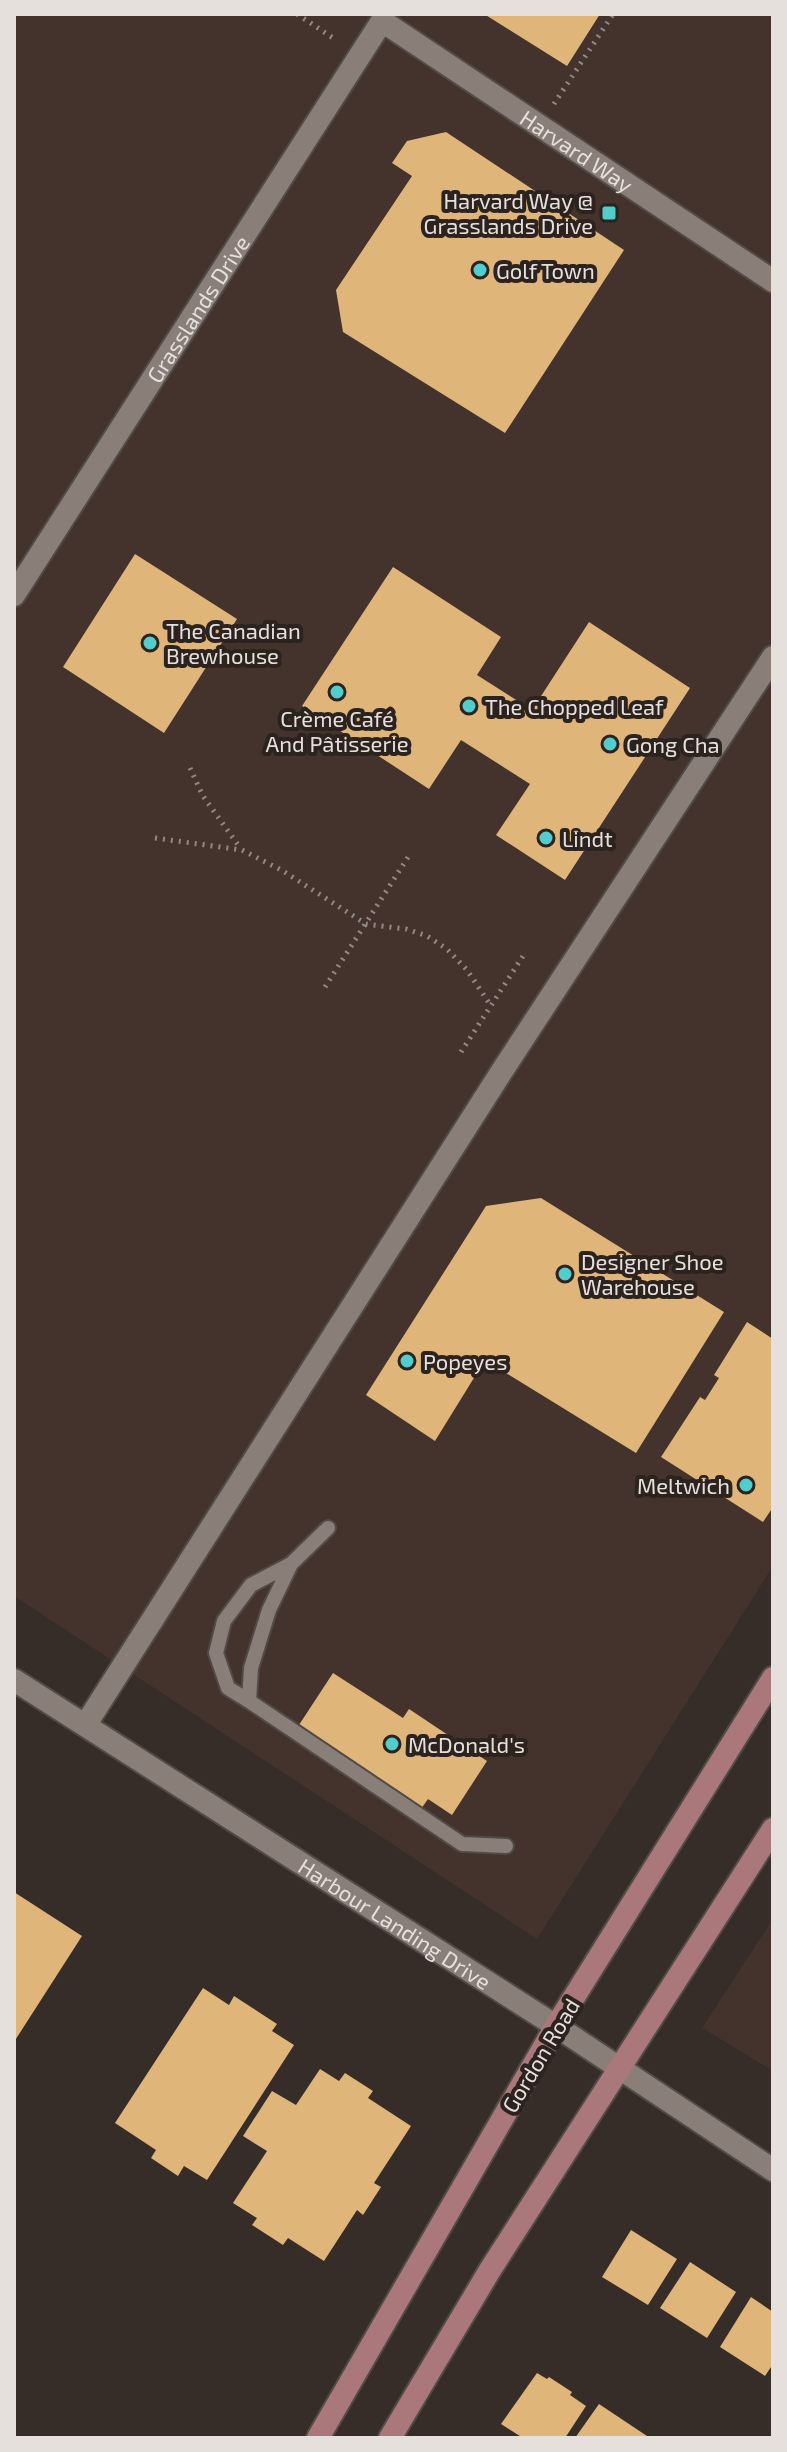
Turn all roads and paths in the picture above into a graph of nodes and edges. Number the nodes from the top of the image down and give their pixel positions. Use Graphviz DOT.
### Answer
graph roads {
  1 [pos="297,14"];
  2 [pos="613,14"];
  3 [pos="384,18"];
  4 [pos="360,55"];
  5 [pos="541,125"];
  6 [pos="773,281"];
  7 [pos="14,595"];
  8 [pos="773,657"];
  9 [pos="190,768"];
  10 [pos="155,838"];
  11 [pos="242,850"];
  12 [pos="410,854"];
  13 [pos="366,924"];
  14 [pos="523,956"];
  15 [pos="325,987"];
  16 [pos="491,1006"];
  17 [pos="461,1052"];
  18 [pos="328,1528"];
  19 [pos="291,1564"];
  20 [pos="773,1678"];
  21 [pos="14,1680"];
  22 [pos="249,1701"];
  23 [pos="86,1724"];
  24 [pos="773,1829"];
  25 [pos="506,1846"];
  26 [pos="556,2026"];
  27 [pos="619,2067"];
  28 [pos="773,2170"];
  29 [pos="318,2438"];
  30 [pos="390,2438"];
  1 -- 4 [label="path"];
  2 -- 5 [label="path"];
  3 -- 4 [label="street, Grasslands Drive"];
  3 -- 5 [label="street, Harvard Way"];
  4 -- 7 [label="street, Grasslands Drive"];
  5 -- 6 [label="street, Harvard Way"];
  8 -- 23 [label="street"];
  9 -- 11 [label="path"];
  10 -- 11 [label="path"];
  11 -- 13 [label="path"];
  12 -- 13 [label="path"];
  13 -- 15 [label="path"];
  13 -- 16 [label="path"];
  14 -- 16 [label="path"];
  16 -- 17 [label="path"];
  18 -- 19 [label="lane"];
  19 -- 22 [label="lane"];
  19 -- 22 [label="lane"];
  20 -- 26 [label="main road, Gordon Road"];
  21 -- 23 [label="street, Harbour Landing Drive"];
  22 -- 25 [label="lane"];
  23 -- 26 [label="street, Harbour Landing Drive"];
  24 -- 27 [label="main road"];
  26 -- 27 [label="street, Harbour Landing Drive"];
  26 -- 29 [label="main road, Gordon Road"];
  27 -- 28 [label="street, Harbour Landing Drive"];
  27 -- 30 [label="main road"];
}
